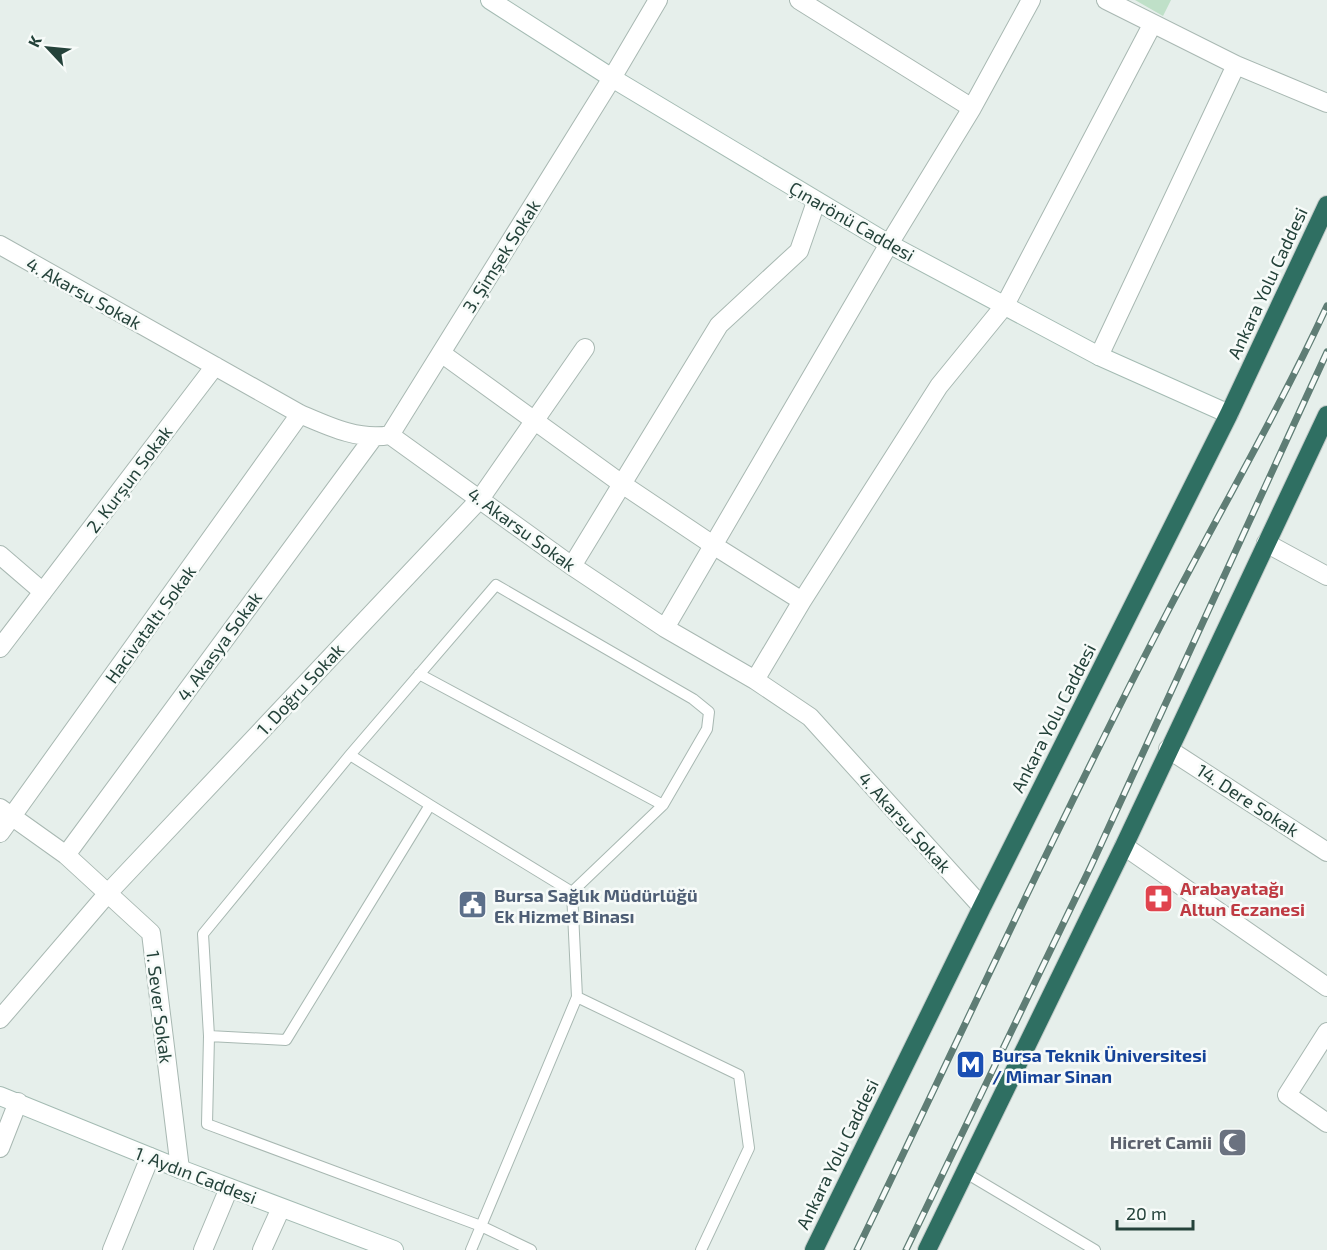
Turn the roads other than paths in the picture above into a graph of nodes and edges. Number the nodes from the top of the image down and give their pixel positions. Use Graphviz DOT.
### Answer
graph roads {
  1 [pos="490,0"];
  2 [pos="658,0"];
  3 [pos="799,0"];
  4 [pos="1031,0"];
  5 [pos="1106,0"];
  6 [pos="1152,24"];
  7 [pos="1236,65"];
  8 [pos="612,78"];
  9 [pos="1327,103"];
  10 [pos="972,108"];
  11 [pos="816,202"];
  12 [pos="1327,205"];
  13 [pos="889,244"];
  14 [pos="0,245"];
  15 [pos="1005,304"];
  16 [pos="585,348"];
  17 [pos="441,353"];
  18 [pos="1099,356"];
  19 [pos="215,366"];
  20 [pos="300,414"];
  21 [pos="1229,414"];
  22 [pos="1327,415"];
  23 [pos="536,420"];
  24 [pos="381,436"];
  25 [pos="622,484"];
  26 [pos="480,499"];
  27 [pos="1266,543"];
  28 [pos="713,545"];
  29 [pos="0,555"];
  30 [pos="572,566"];
  31 [pos="1327,576"];
  32 [pos="43,592"];
  33 [pos="802,601"];
  34 [pos="665,627"];
  35 [pos="0,648"];
  36 [pos="419,674"];
  37 [pos="755,680"];
  38 [pos="1168,749"];
  39 [pos="350,755"];
  40 [pos="430,805"];
  41 [pos="663,805"];
  42 [pos="6,812"];
  43 [pos="0,833"];
  44 [pos="1124,846"];
  45 [pos="1327,852"];
  46 [pos="66,855"];
  47 [pos="572,892"];
  48 [pos="108,893"];
  49 [pos="982,907"];
  50 [pos="1327,987"];
  51 [pos="576,997"];
  52 [pos="0,1019"];
  53 [pos="1327,1032"];
  54 [pos="209,1036"];
  55 [pos="0,1096"];
  56 [pos="18,1102"];
  57 [pos="1327,1124"];
  58 [pos="0,1148"];
  59 [pos="150,1157"];
  60 [pos="180,1169"];
  61 [pos="966,1173"];
  62 [pos="229,1188"];
  63 [pos="281,1208"];
  64 [pos="481,1226"];
  65 [pos="384,1248"];
  66 [pos="112,1250"];
  67 [pos="202,1250"];
  68 [pos="262,1250"];
  69 [pos="471,1250"];
  70 [pos="531,1250"];
  71 [pos="701,1250"];
  72 [pos="814,1250"];
  73 [pos="927,1250"];
  74 [pos="1095,1250"];
  1 -- 8 [label="street, Çınarönü Caddesi"];
  2 -- 8 [label="street, 3. Şimşek Sokak"];
  3 -- 10 [label="street"];
  4 -- 10 [label="street"];
  5 -- 6 [label="street"];
  6 -- 7 [label="street"];
  6 -- 15 [label="street"];
  7 -- 9 [label="street"];
  7 -- 18 [label="street"];
  8 -- 11 [label="street, Çınarönü Caddesi"];
  8 -- 17 [label="street, 3. Şimşek Sokak"];
  10 -- 13 [label="street"];
  11 -- 13 [label="street, Çınarönü Caddesi"];
  11 -- 25 [label="street"];
  12 -- 21 [label="highway, Ankara Yolu Caddesi"];
  13 -- 15 [label="street, Çınarönü Caddesi"];
  13 -- 28 [label="street"];
  14 -- 19 [label="street, 4. Akarsu Sokak"];
  15 -- 18 [label="street, Çınarönü Caddesi"];
  15 -- 33 [label="street"];
  16 -- 23 [label="street, 1. Doğru Sokak"];
  17 -- 23 [label="street"];
  17 -- 24 [label="street, 3. Şimşek Sokak"];
  18 -- 21 [label="street, Çınarönü Caddesi"];
  19 -- 20 [label="street, 4. Akarsu Sokak"];
  19 -- 32 [label="street, 2. Kurşun Sokak"];
  20 -- 24 [label="street, 4. Akarsu Sokak"];
  20 -- 42 [label="street, Hacivataltı Sokak"];
  21 -- 49 [label="highway, Ankara Yolu Caddesi"];
  22 -- 27 [label="highway"];
  23 -- 25 [label="street"];
  23 -- 26 [label="street, 1. Doğru Sokak"];
  24 -- 26 [label="street, 4. Akarsu Sokak"];
  24 -- 46 [label="street, 4. Akasya Sokak"];
  25 -- 28 [label="street"];
  25 -- 30 [label="street"];
  26 -- 30 [label="street, 4. Akarsu Sokak"];
  26 -- 48 [label="street, 1. Doğru Sokak"];
  27 -- 31 [label="street"];
  27 -- 38 [label="highway"];
  28 -- 33 [label="street"];
  28 -- 34 [label="street"];
  29 -- 32 [label="street"];
  30 -- 34 [label="street, 4. Akarsu Sokak"];
  32 -- 35 [label="street, 2. Kurşun Sokak"];
  33 -- 37 [label="street"];
  34 -- 37 [label="street, 4. Akarsu Sokak"];
  36 -- 39 [label="lane"];
  36 -- 41 [label="lane"];
  36 -- 41 [label="lane"];
  37 -- 49 [label="street, 4. Akarsu Sokak"];
  38 -- 44 [label="highway"];
  38 -- 45 [label="street, 14. Dere Sokak"];
  39 -- 40 [label="lane"];
  39 -- 54 [label="lane"];
  40 -- 47 [label="lane"];
  40 -- 54 [label="lane"];
  41 -- 47 [label="lane"];
  42 -- 43 [label="street, Hacivataltı Sokak"];
  42 -- 46 [label="street, 1. Sever Sokak"];
  44 -- 50 [label="street"];
  44 -- 61 [label="highway"];
  46 -- 48 [label="street, 1. Sever Sokak"];
  47 -- 51 [label="lane"];
  48 -- 52 [label="street, 1. Doğru Sokak"];
  48 -- 60 [label="street, 1. Sever Sokak"];
  49 -- 72 [label="highway, Ankara Yolu Caddesi"];
  51 -- 64 [label="lane"];
  51 -- 71 [label="lane"];
  53 -- 57 [label="street"];
  54 -- 64 [label="lane"];
  55 -- 56 [label="street, 1. Aydın Caddesi"];
  56 -- 58 [label="street"];
  56 -- 59 [label="street, 1. Aydın Caddesi"];
  59 -- 60 [label="street, 1. Aydın Caddesi"];
  59 -- 66 [label="street"];
  60 -- 62 [label="street, 1. Aydın Caddesi"];
  61 -- 73 [label="highway"];
  61 -- 74 [label="lane"];
  62 -- 63 [label="street, 1. Aydın Caddesi"];
  62 -- 67 [label="street"];
  63 -- 65 [label="street, 1. Aydın Caddesi"];
  63 -- 68 [label="street"];
  64 -- 69 [label="lane"];
  64 -- 70 [label="lane"];
}
